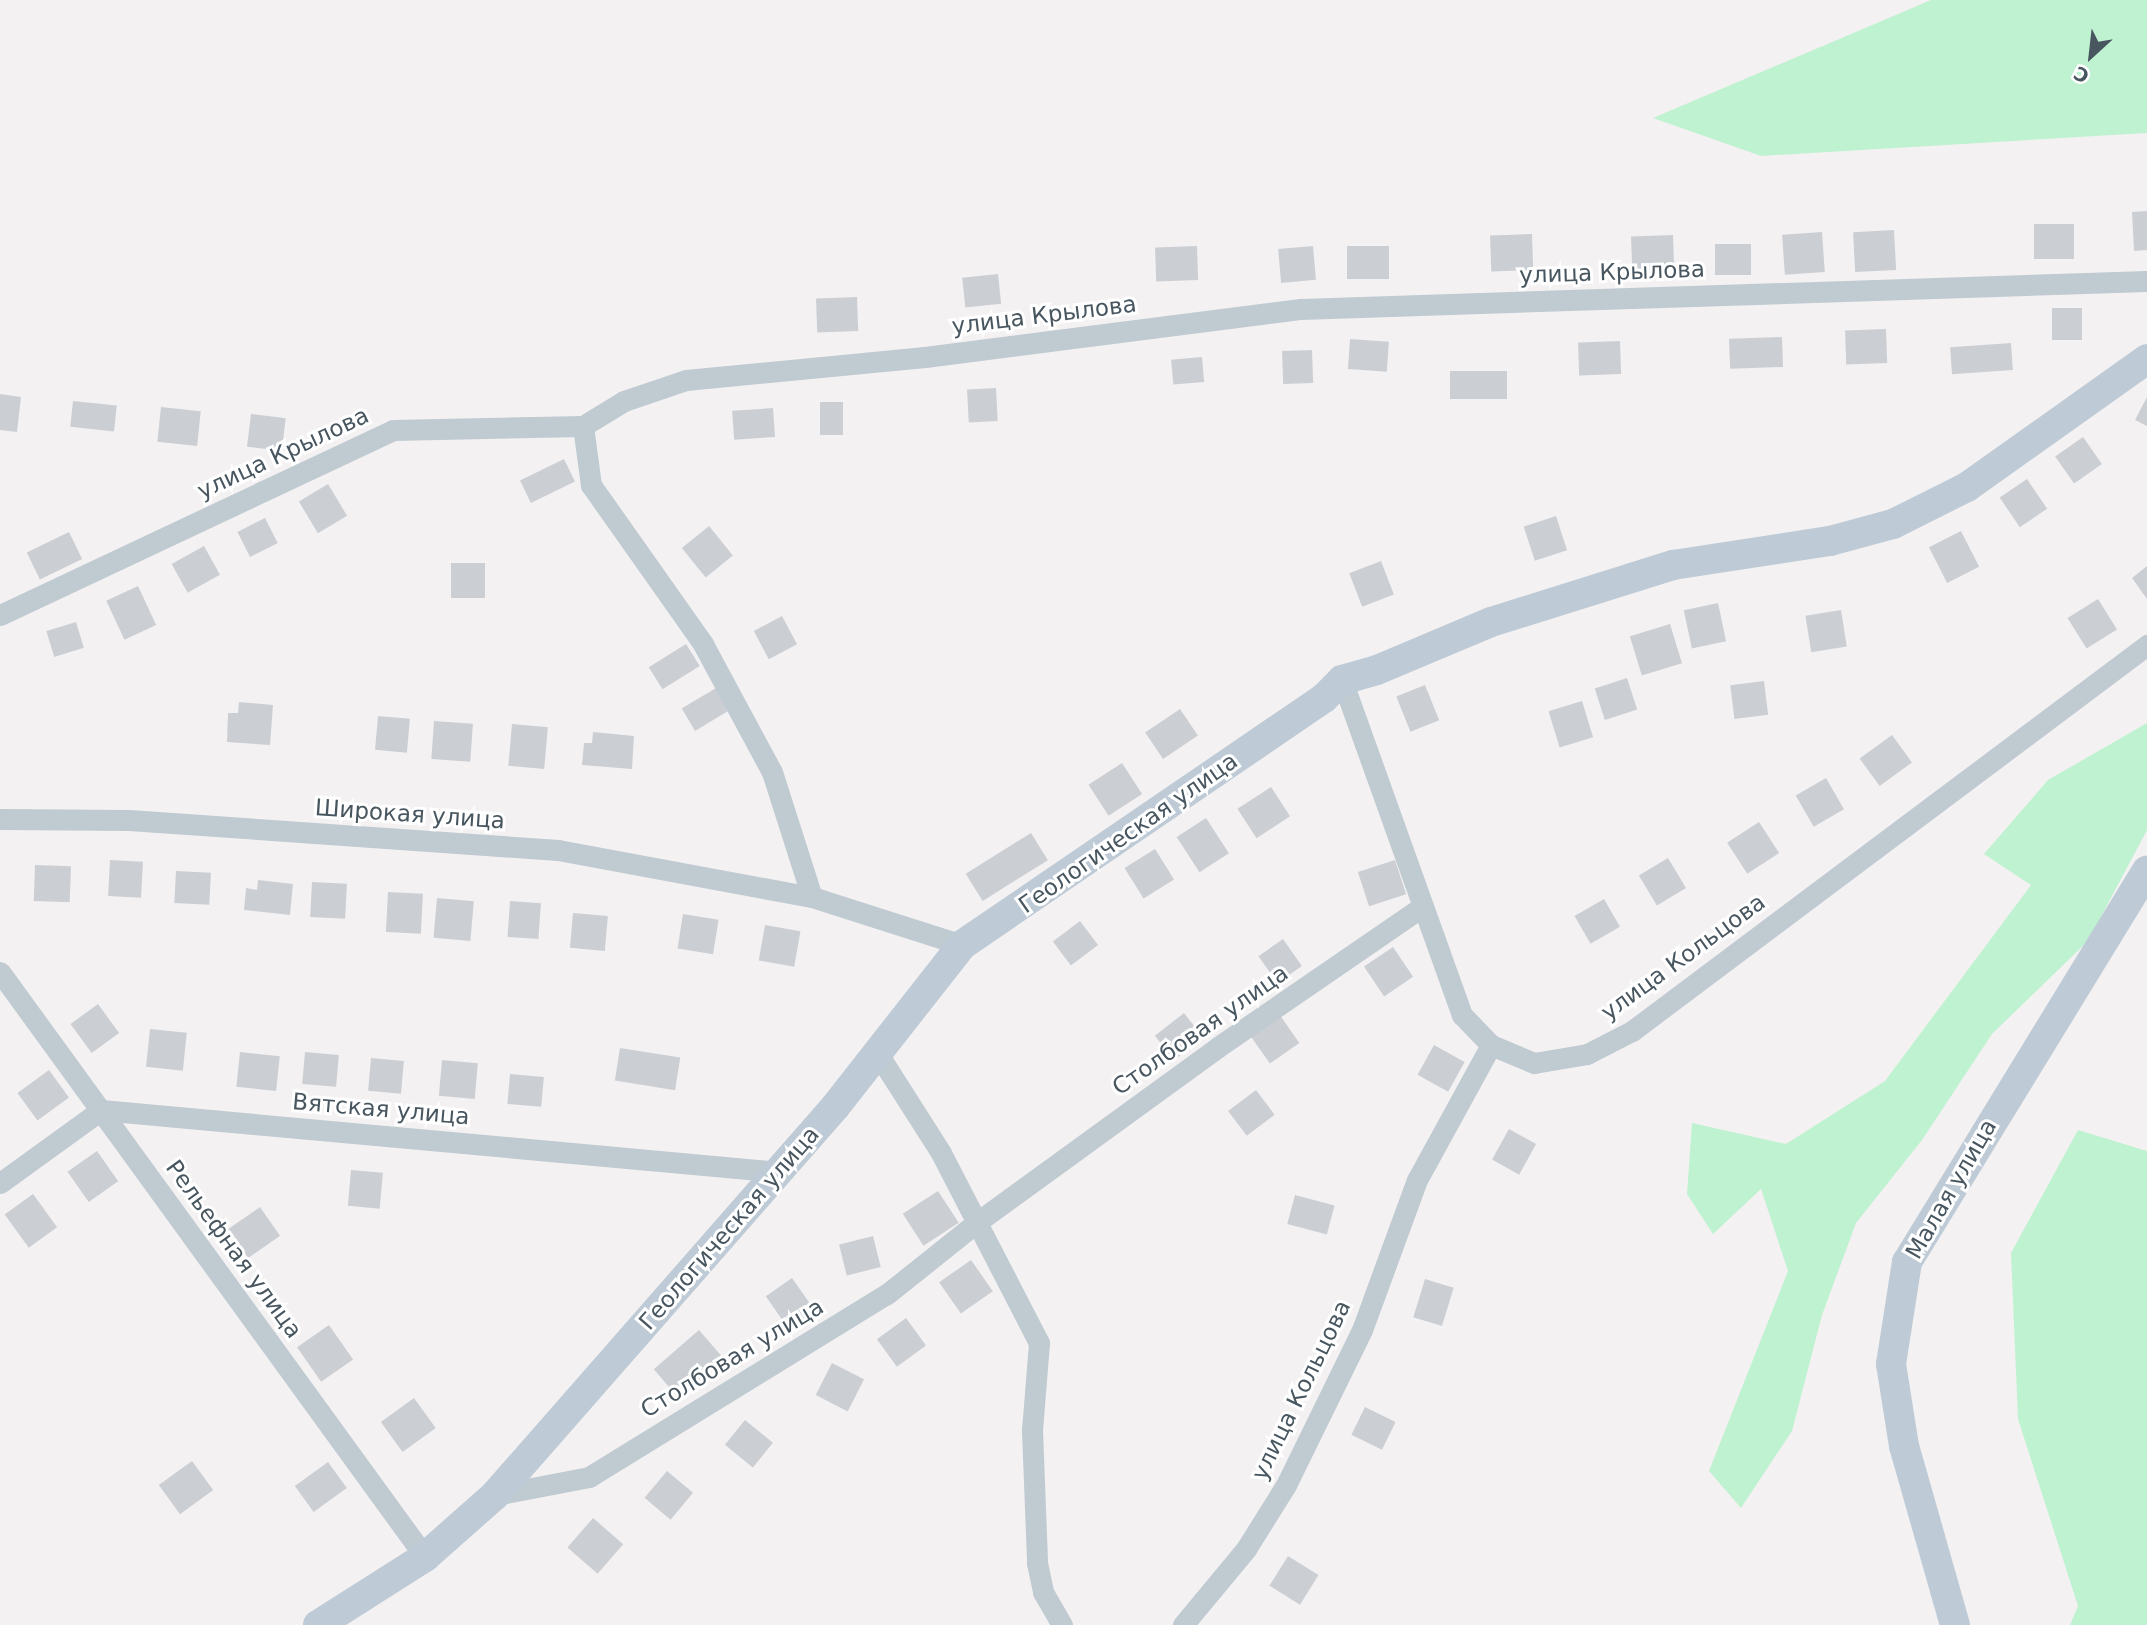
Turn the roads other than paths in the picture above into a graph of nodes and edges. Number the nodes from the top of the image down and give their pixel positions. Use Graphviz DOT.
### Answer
graph roads {
  1 [pos="2147,281"];
  2 [pos="2147,359"];
  3 [pos="583,426"];
  4 [pos="0,615"];
  5 [pos="2147,645"];
  6 [pos="1342,680"];
  7 [pos="0,819"];
  8 [pos="2147,871"];
  9 [pos="812,897"];
  10 [pos="1422,907"];
  11 [pos="962,945"];
  12 [pos="0,972"];
  13 [pos="1491,1045"];
  14 [pos="878,1054"];
  15 [pos="101,1110"];
  16 [pos="779,1172"];
  17 [pos="0,1182"];
  18 [pos="976,1223"];
  19 [pos="495,1495"];
  20 [pos="425,1557"];
  21 [pos="318,1625"];
  22 [pos="1062,1625"];
  23 [pos="1183,1625"];
  24 [pos="1955,1625"];
  1 -- 3 [label="street, улица Крылова"];
  2 -- 6 [label="street, Геологическая улица"];
  3 -- 4 [label="street, улица Крылова"];
  3 -- 9 [label="street"];
  5 -- 13 [label="street, улица Кольцова"];
  6 -- 10 [label="street"];
  6 -- 11 [label="street, Геологическая улица"];
  7 -- 9 [label="street, Широкая улица"];
  8 -- 24 [label="street, Малая улица"];
  9 -- 11 [label="street, Широкая улица"];
  10 -- 13 [label="street"];
  10 -- 18 [label="street, Столбовая улица"];
  11 -- 14 [label="street, Геологическая улица"];
  12 -- 15 [label="street, Рельефная улица"];
  13 -- 23 [label="street, улица Кольцова"];
  14 -- 16 [label="street, Геологическая улица"];
  14 -- 18 [label="street"];
  15 -- 16 [label="street, Вятская улица"];
  15 -- 17 [label="street"];
  15 -- 20 [label="street, Рельефная улица"];
  16 -- 19 [label="street, Геологическая улица"];
  18 -- 19 [label="street, Столбовая улица"];
  18 -- 22 [label="street"];
  19 -- 20 [label="street, Геологическая улица"];
  20 -- 21 [label="street, Геологическая улица"];
}
